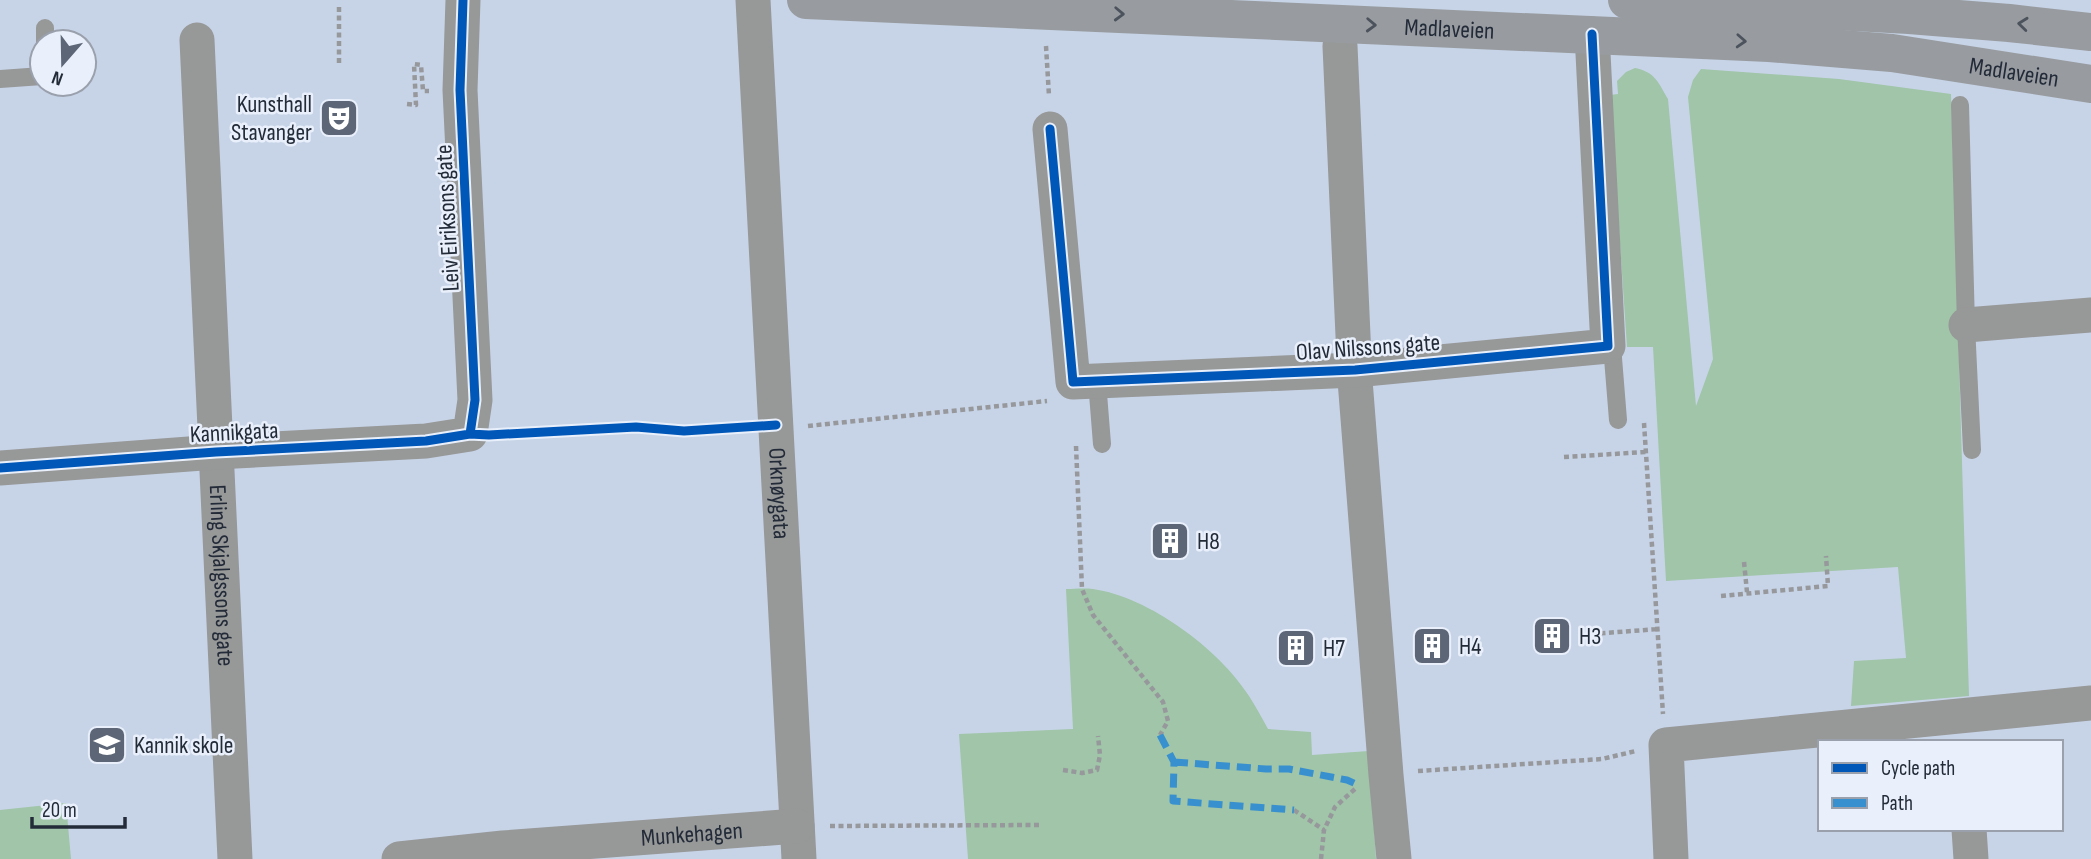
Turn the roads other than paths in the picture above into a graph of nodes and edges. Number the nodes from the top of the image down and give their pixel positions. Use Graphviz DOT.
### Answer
graph roads {
  1 [pos="463,0"];
  2 [pos="753,0"];
  3 [pos="806,0"];
  4 [pos="1627,0"];
  5 [pos="1902,8"];
  6 [pos="2091,32"];
  7 [pos="1592,34"];
  8 [pos="197,40"];
  9 [pos="1340,46"];
  10 [pos="28,77"];
  11 [pos="0,79"];
  12 [pos="2091,84"];
  13 [pos="1960,105"];
  14 [pos="1050,129"];
  15 [pos="2091,315"];
  16 [pos="1966,325"];
  17 [pos="1608,346"];
  18 [pos="1355,370"];
  19 [pos="1085,382"];
  20 [pos="1618,419"];
  21 [pos="470,435"];
  22 [pos="1102,443"];
  23 [pos="1972,450"];
  24 [pos="216,452"];
  25 [pos="0,468"];
  26 [pos="2091,703"];
  27 [pos="1964,729"];
  28 [pos="1969,831"];
  29 [pos="798,842"];
  30 [pos="503,854"];
  31 [pos="235,859"];
  32 [pos="399,859"];
  33 [pos="1394,859"];
  34 [pos="1671,859"];
  35 [pos="1971,859"];
  1 -- 21 [label="street, Leiv Eiriksons gate"];
  2 -- 29 [label="street, Orknøygata"];
  3 -- 7 [label="main road, Madlaveien, one-way"];
  4 -- 5 [label="main road, Madlaveien"];
  6 -- 5 [label="main road, Madlaveien, one-way"];
  7 -- 12 [label="main road, Madlaveien, one-way"];
  7 -- 17 [label="street"];
  8 -- 24 [label="street, Erling Skjalgssons gate"];
  9 -- 18 [label="street, Olav Nilssons gate"];
  10 -- 11 [label="lane"];
  13 -- 16 [label="lane"];
  14 -- 19 [label="street"];
  15 -- 16 [label="street"];
  16 -- 23 [label="lane"];
  17 -- 18 [label="street, Olav Nilssons gate"];
  17 -- 20 [label="lane"];
  18 -- 19 [label="street, Olav Nilssons gate"];
  18 -- 33 [label="street, Olav Nilssons gate"];
  19 -- 22 [label="lane"];
  21 -- 24 [label="street, Kannikgata"];
  24 -- 25 [label="street, Kannikgata"];
  24 -- 31 [label="street, Erling Skjalgssons gate"];
  26 -- 27 [label="street"];
  27 -- 34 [label="street"];
  28 -- 35 [label="street"];
  29 -- 30 [label="street, Munkehagen"];
  30 -- 32 [label="street, Munkehagen"];
}
